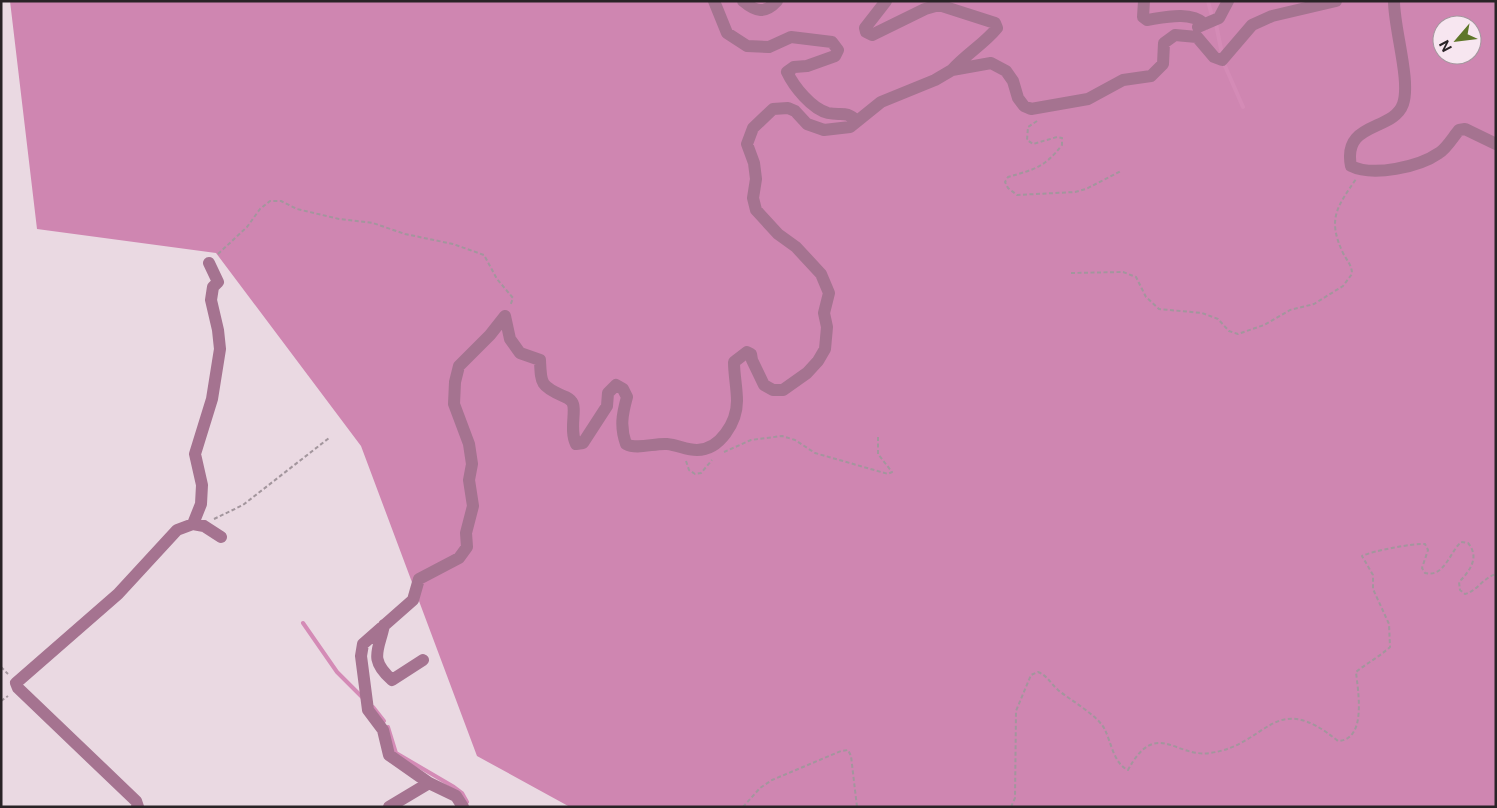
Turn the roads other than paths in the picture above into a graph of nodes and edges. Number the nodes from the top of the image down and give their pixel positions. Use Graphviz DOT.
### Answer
graph roads {
  1 [pos="714,1"];
  2 [pos="743,1"];
  3 [pos="777,1"];
  4 [pos="886,1"];
  5 [pos="1144,1"];
  6 [pos="1228,1"];
  7 [pos="1336,1"];
  8 [pos="1394,1"];
  9 [pos="1205,24"];
  10 [pos="1175,35"];
  11 [pos="952,70"];
  12 [pos="857,121"];
  13 [pos="1496,144"];
  14 [pos="209,263"];
  15 [pos="198,525"];
  16 [pos="221,537"];
  17 [pos="384,625"];
  18 [pos="423,660"];
  19 [pos="429,783"];
  20 [pos="138,807"];
  21 [pos="389,807"];
  22 [pos="463,807"];
  1 -- 12 [label="lane"];
  2 -- 3 [label="lane"];
  4 -- 11 [label="lane"];
  5 -- 9 [label="lane"];
  6 -- 9 [label="lane"];
  7 -- 10 [label="lane"];
  8 -- 13 [label="lane"];
  9 -- 10 [label="lane"];
  10 -- 11 [label="lane"];
  11 -- 12 [label="lane"];
  12 -- 17 [label="lane"];
  14 -- 15 [label="lane"];
  15 -- 16 [label="lane"];
  15 -- 20 [label="lane"];
  17 -- 18 [label="lane"];
  17 -- 19 [label="lane"];
  19 -- 21 [label="lane"];
  19 -- 22 [label="lane"];
}
